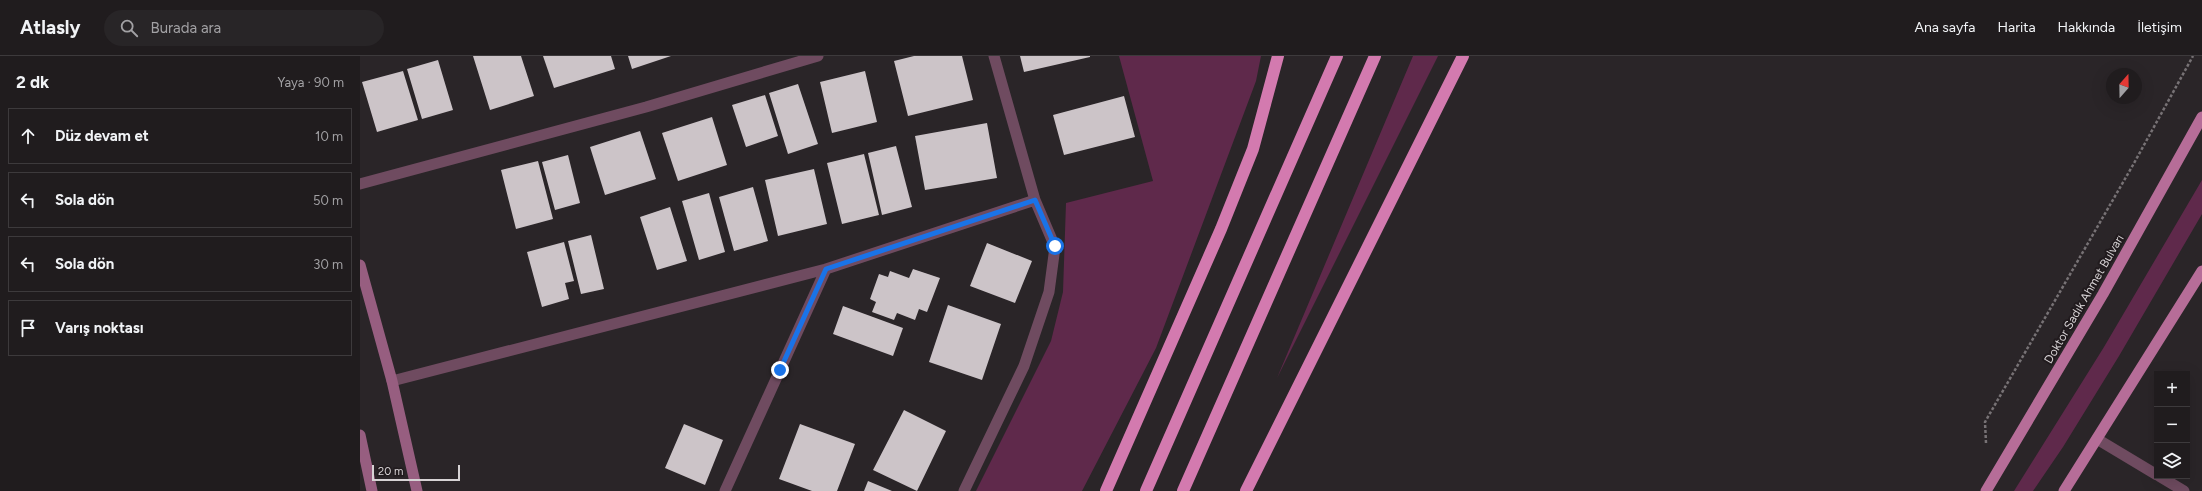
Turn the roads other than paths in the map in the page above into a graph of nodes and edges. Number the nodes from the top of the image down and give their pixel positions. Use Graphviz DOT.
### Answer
graph roads {
  1 [pos="818,56"];
  2 [pos="994,56"];
  3 [pos="1278,56"];
  4 [pos="1336,56"];
  5 [pos="1375,56"];
  6 [pos="1463,56"];
  7 [pos="2202,117"];
  8 [pos="360,184"];
  9 [pos="1035,200"];
  10 [pos="360,266"];
  11 [pos="826,269"];
  12 [pos="2202,271"];
  13 [pos="392,381"];
  14 [pos="360,435"];
  15 [pos="2097,439"];
  16 [pos="2154,473"];
  17 [pos="2164,479"];
  18 [pos="372,491"];
  19 [pos="417,491"];
  20 [pos="725,491"];
  21 [pos="964,491"];
  22 [pos="1106,491"];
  23 [pos="1146,491"];
  24 [pos="1183,491"];
  25 [pos="1246,491"];
  26 [pos="1986,491"];
  27 [pos="2064,491"];
  28 [pos="2184,491"];
  1 -- 8 [label="street"];
  2 -- 9 [label="street"];
  3 -- 22 [label="highway"];
  4 -- 23 [label="highway"];
  5 -- 24 [label="highway"];
  6 -- 25 [label="highway"];
  7 -- 26 [label="main road, Doktor Sadık Ahmet Bulvarı"];
  9 -- 11 [label="street"];
  9 -- 21 [label="street"];
  10 -- 13 [label="main road"];
  11 -- 13 [label="street"];
  11 -- 20 [label="street"];
  12 -- 15 [label="main road"];
  13 -- 19 [label="main road"];
  14 -- 18 [label="main road"];
  15 -- 16 [label="street"];
  15 -- 27 [label="main road"];
  17 -- 28 [label="street"];
}
